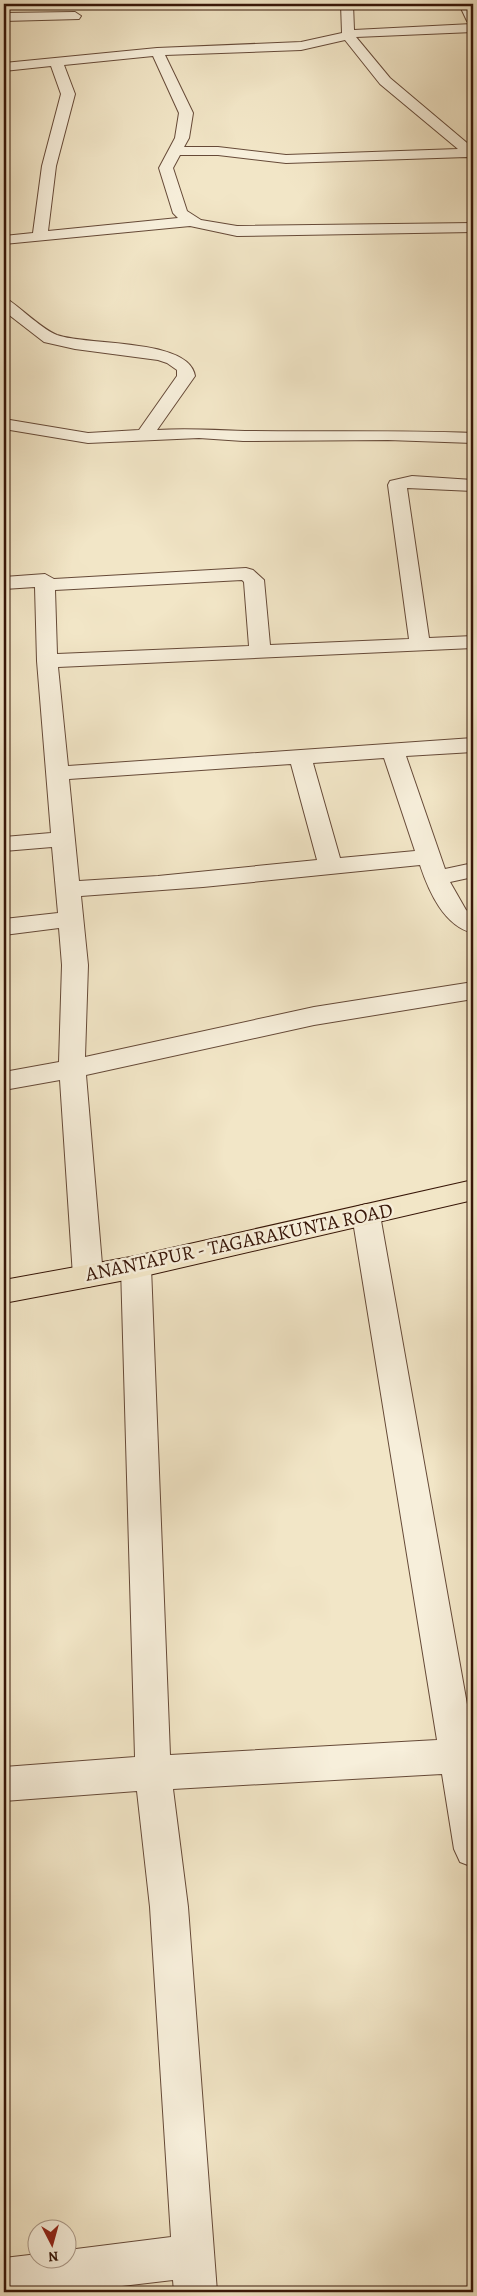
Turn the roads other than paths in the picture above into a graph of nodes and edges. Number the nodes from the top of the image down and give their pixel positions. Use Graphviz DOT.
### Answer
graph roads {
  1 [pos="347,4"];
  2 [pos="465,4"];
  3 [pos="75,16"];
  4 [pos="4,17"];
  5 [pos="473,21"];
  6 [pos="473,28"];
  7 [pos="348,35"];
  8 [pos="157,52"];
  9 [pos="56,61"];
  10 [pos="4,67"];
  11 [pos="457,126"];
  12 [pos="441,127"];
  13 [pos="175,151"];
  14 [pos="472,154"];
  15 [pos="192,221"];
  16 [pos="473,228"];
  17 [pos="40,236"];
  18 [pos="4,240"];
  19 [pos="4,304"];
  20 [pos="4,424"];
  21 [pos="144,436"];
  22 [pos="473,438"];
  23 [pos="473,485"];
  24 [pos="4,583"];
  25 [pos="45,585"];
  26 [pos="473,642"];
  27 [pos="420,644"];
  28 [pos="260,651"];
  29 [pos="47,661"];
  30 [pos="473,745"];
  31 [pos="392,750"];
  32 [pos="300,757"];
  33 [pos="58,773"];
  34 [pos="63,840"];
  35 [pos="4,844"];
  36 [pos="330,865"];
  37 [pos="432,867"];
  38 [pos="473,870"];
  39 [pos="67,889"];
  40 [pos="70,919"];
  41 [pos="473,925"];
  42 [pos="4,927"];
  43 [pos="473,991"];
  44 [pos="72,1068"];
  45 [pos="4,1081"];
  46 [pos="473,1190"];
  47 [pos="366,1215"];
  48 [pos="136,1267"];
  49 [pos="88,1276"];
  50 [pos="4,1292"];
  51 [pos="465,1755"];
  52 [pos="153,1773"];
  53 [pos="4,1784"];
  54 [pos="473,1850"];
  55 [pos="194,2274"];
  56 [pos="4,2279"];
  1 -- 7 [label="street"];
  2 -- 5 [label="street"];
  3 -- 4 [label="street"];
  6 -- 7 [label="street"];
  7 -- 8 [label="street"];
  7 -- 12 [label="street"];
  8 -- 9 [label="street"];
  8 -- 13 [label="street"];
  9 -- 10 [label="street"];
  9 -- 17 [label="street"];
  11 -- 12 [label="street"];
  12 -- 14 [label="street"];
  13 -- 14 [label="street"];
  13 -- 15 [label="street"];
  15 -- 16 [label="street"];
  15 -- 17 [label="street"];
  17 -- 18 [label="street"];
  19 -- 21 [label="street"];
  20 -- 21 [label="street"];
  21 -- 22 [label="street"];
  23 -- 27 [label="street"];
  24 -- 25 [label="street"];
  25 -- 28 [label="street"];
  25 -- 29 [label="street"];
  26 -- 27 [label="street"];
  27 -- 28 [label="street"];
  28 -- 29 [label="street"];
  29 -- 33 [label="street"];
  30 -- 31 [label="street"];
  31 -- 32 [label="street"];
  31 -- 37 [label="street"];
  32 -- 33 [label="street"];
  32 -- 36 [label="street"];
  33 -- 34 [label="street"];
  34 -- 35 [label="street"];
  34 -- 39 [label="street"];
  36 -- 37 [label="street"];
  36 -- 39 [label="street"];
  37 -- 38 [label="street"];
  37 -- 41 [label="street"];
  39 -- 40 [label="street"];
  40 -- 42 [label="street"];
  40 -- 44 [label="street"];
  43 -- 44 [label="street"];
  44 -- 45 [label="street"];
  44 -- 49 [label="street"];
  46 -- 47 [label="main road, ANANTAPUR - TAGARAKUNTA ROAD"];
  47 -- 48 [label="main road, ANANTAPUR - TAGARAKUNTA ROAD"];
  47 -- 51 [label="street"];
  48 -- 49 [label="main road, ANANTAPUR - TAGARAKUNTA ROAD"];
  48 -- 52 [label="street"];
  49 -- 50 [label="main road, ANANTAPUR - TAGARAKUNTA ROAD"];
  51 -- 52 [label="street"];
  51 -- 54 [label="street"];
  52 -- 53 [label="street"];
  52 -- 55 [label="street"];
  55 -- 56 [label="street"];
}
